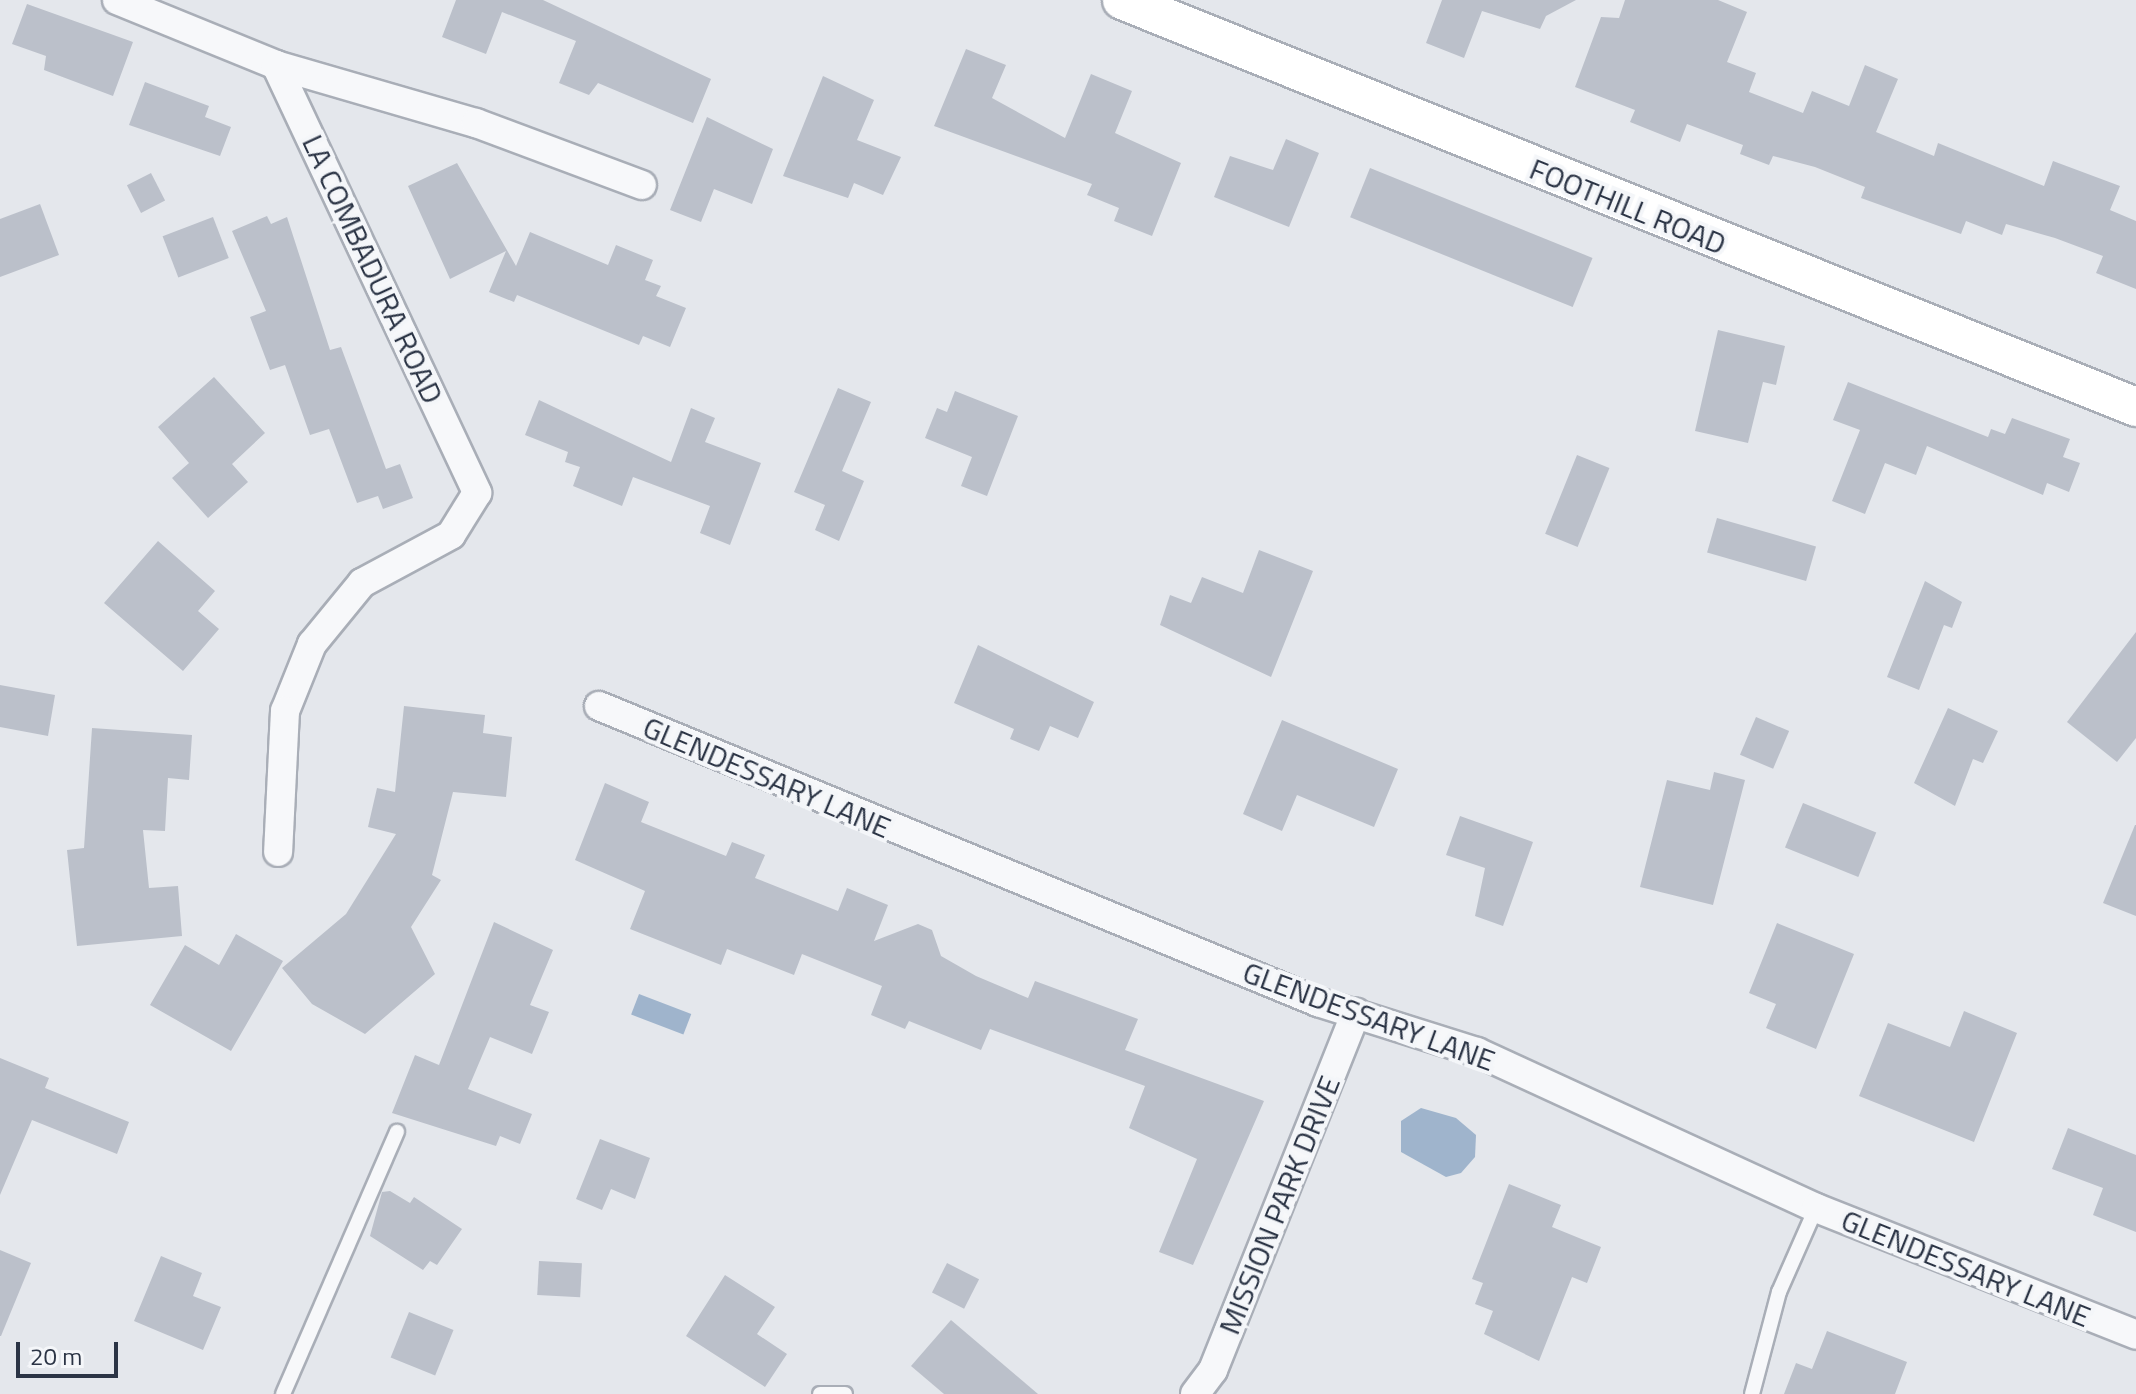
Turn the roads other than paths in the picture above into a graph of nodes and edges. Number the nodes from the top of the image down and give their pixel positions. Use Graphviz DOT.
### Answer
graph roads {
  1 [pos="117,0"];
  2 [pos="1122,0"];
  3 [pos="276,65"];
  4 [pos="642,185"];
  5 [pos="2136,407"];
  6 [pos="599,706"];
  7 [pos="278,852"];
  8 [pos="1356,1013"];
  9 [pos="397,1132"];
  10 [pos="1816,1208"];
  11 [pos="2136,1335"];
  12 [pos="283,1394"];
  13 [pos="820,1394"];
  14 [pos="845,1394"];
  15 [pos="1195,1394"];
  16 [pos="1752,1394"];
  1 -- 3 [label="street"];
  2 -- 5 [label="main road, FOOTHILL ROAD"];
  3 -- 4 [label="street"];
  3 -- 7 [label="street, LA COMBADURA ROAD"];
  6 -- 8 [label="street, GLENDESSARY LANE"];
  8 -- 10 [label="street, GLENDESSARY LANE"];
  8 -- 15 [label="street, MISSION PARK DRIVE"];
  9 -- 12 [label="lane"];
  10 -- 11 [label="street, GLENDESSARY LANE"];
  10 -- 16 [label="lane"];
  13 -- 14 [label="lane"];
}
